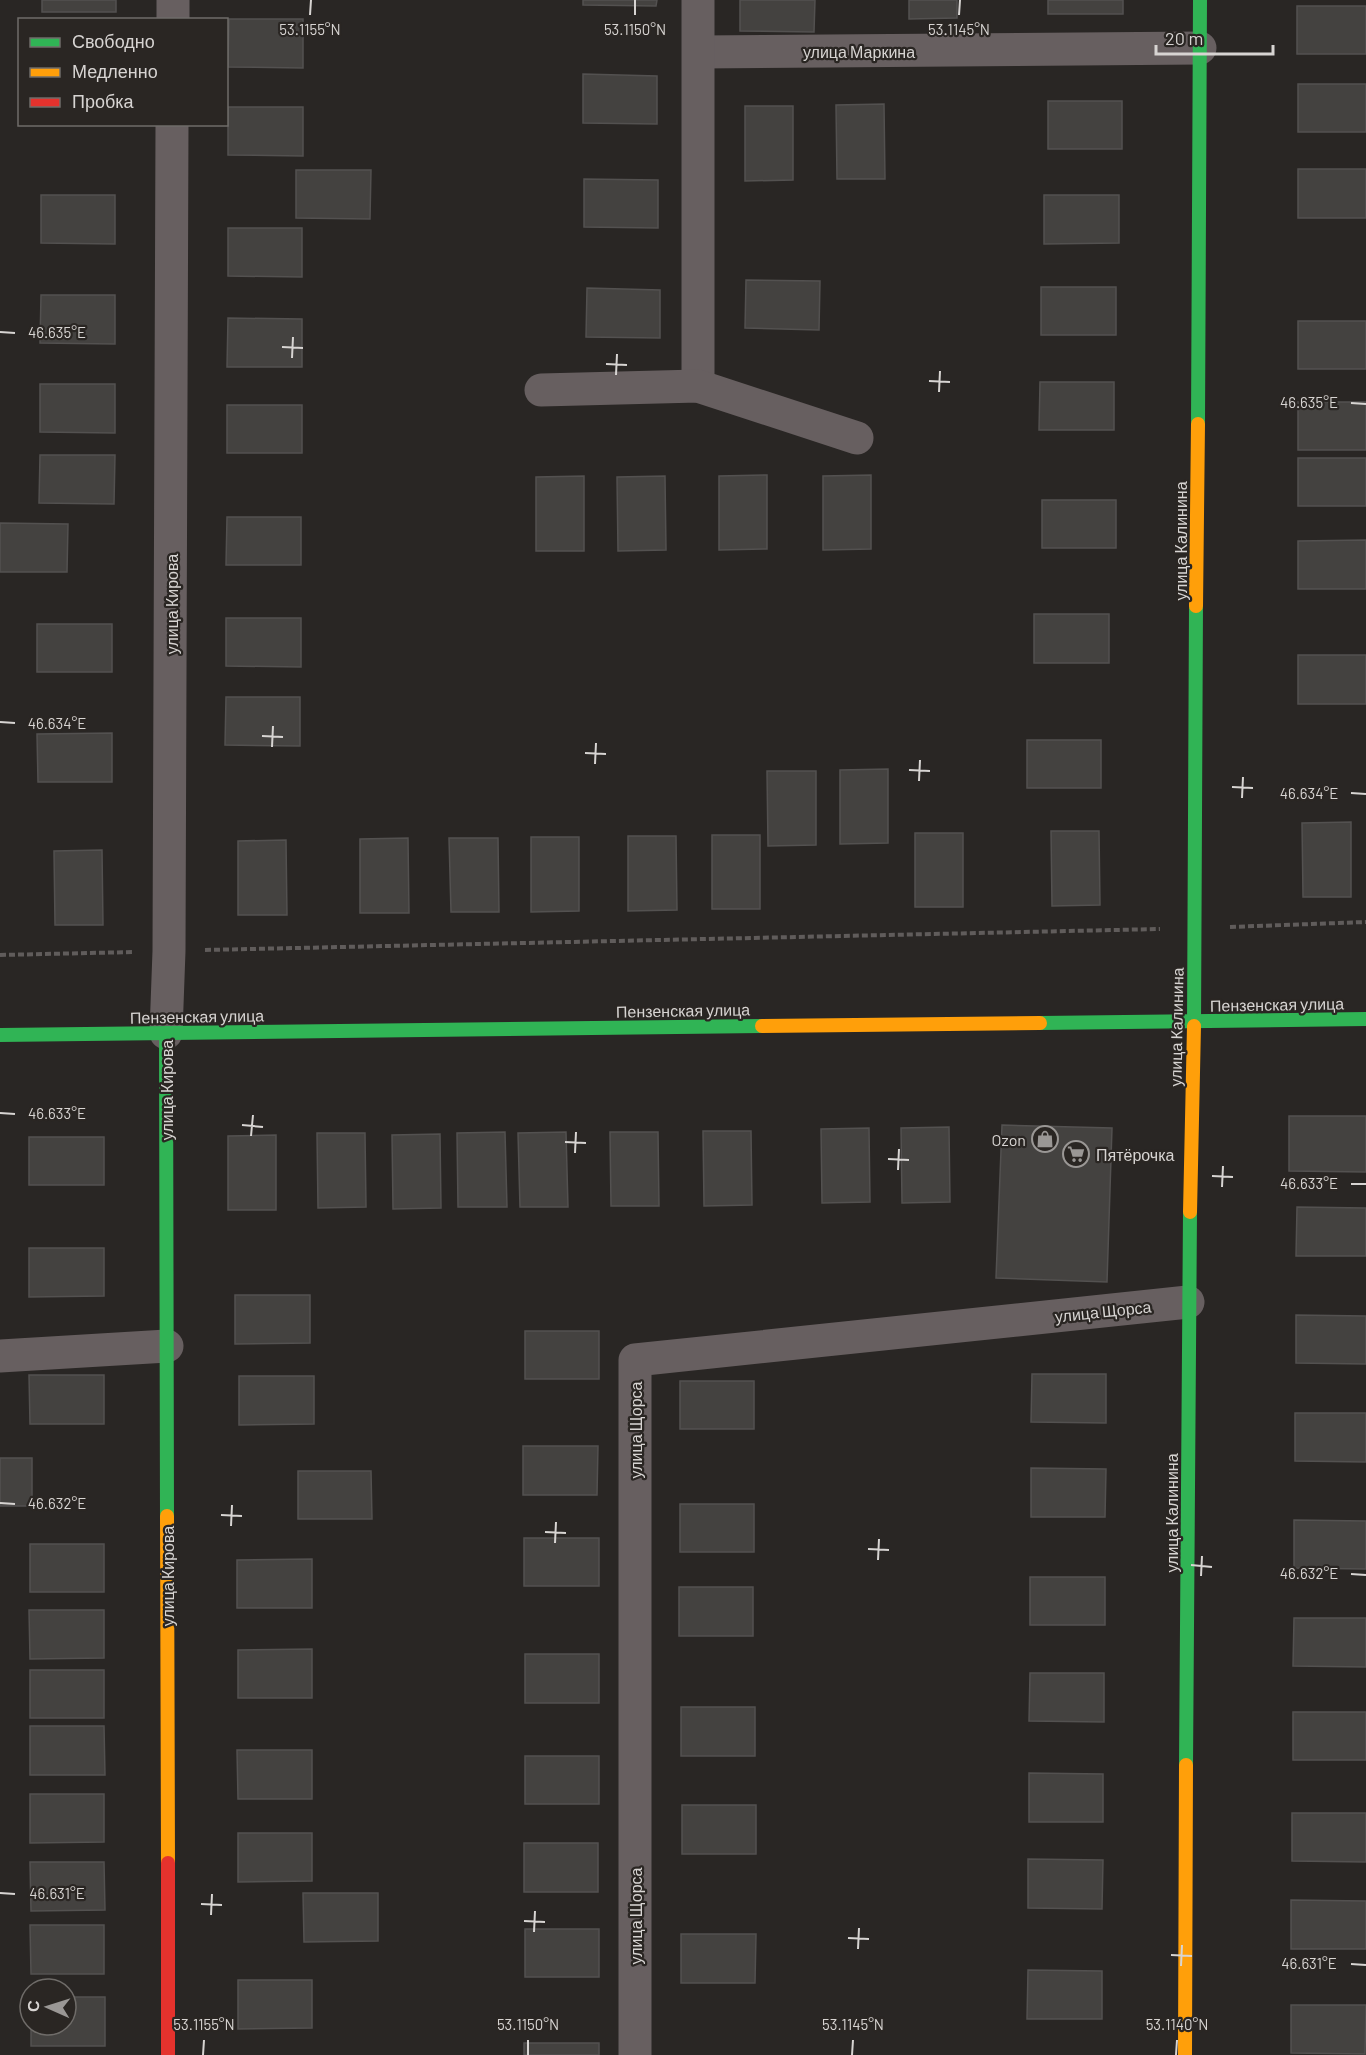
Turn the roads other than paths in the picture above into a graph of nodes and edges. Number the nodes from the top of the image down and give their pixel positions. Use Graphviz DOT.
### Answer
graph roads {
  1 [pos="173,0"];
  2 [pos="698,0"];
  3 [pos="1200,0"];
  4 [pos="173,18"];
  5 [pos="1200,48"];
  6 [pos="699,52"];
  7 [pos="172,126"];
  8 [pos="698,386"];
  9 [pos="541,390"];
  10 [pos="857,438"];
  11 [pos="1366,1019"];
  12 [pos="1194,1021"];
  13 [pos="166,1033"];
  14 [pos="0,1035"];
  15 [pos="1188,1302"];
  16 [pos="166,1346"];
  17 [pos="0,1356"];
  18 [pos="168,2055"];
  19 [pos="635,2055"];
  20 [pos="1185,2055"];
  1 -- 4 [label="street"];
  2 -- 6 [label="street"];
  3 -- 5 [label="street, улица Калинина"];
  5 -- 6 [label="street, улица Маркина"];
  5 -- 12 [label="street, улица Калинина"];
  6 -- 8 [label="street"];
  7 -- 13 [label="street, улица Кирова"];
  8 -- 9 [label="street"];
  8 -- 10 [label="street"];
  11 -- 12 [label="street, Пензенская улица"];
  12 -- 13 [label="street, Пензенская улица"];
  12 -- 15 [label="street, улица Калинина"];
  13 -- 14 [label="street, Пензенская улица"];
  13 -- 16 [label="street, улица Кирова"];
  15 -- 19 [label="street, улица Щорса"];
  15 -- 20 [label="street, улица Калинина"];
  16 -- 17 [label="street"];
  16 -- 18 [label="street, улица Кирова"];
}
